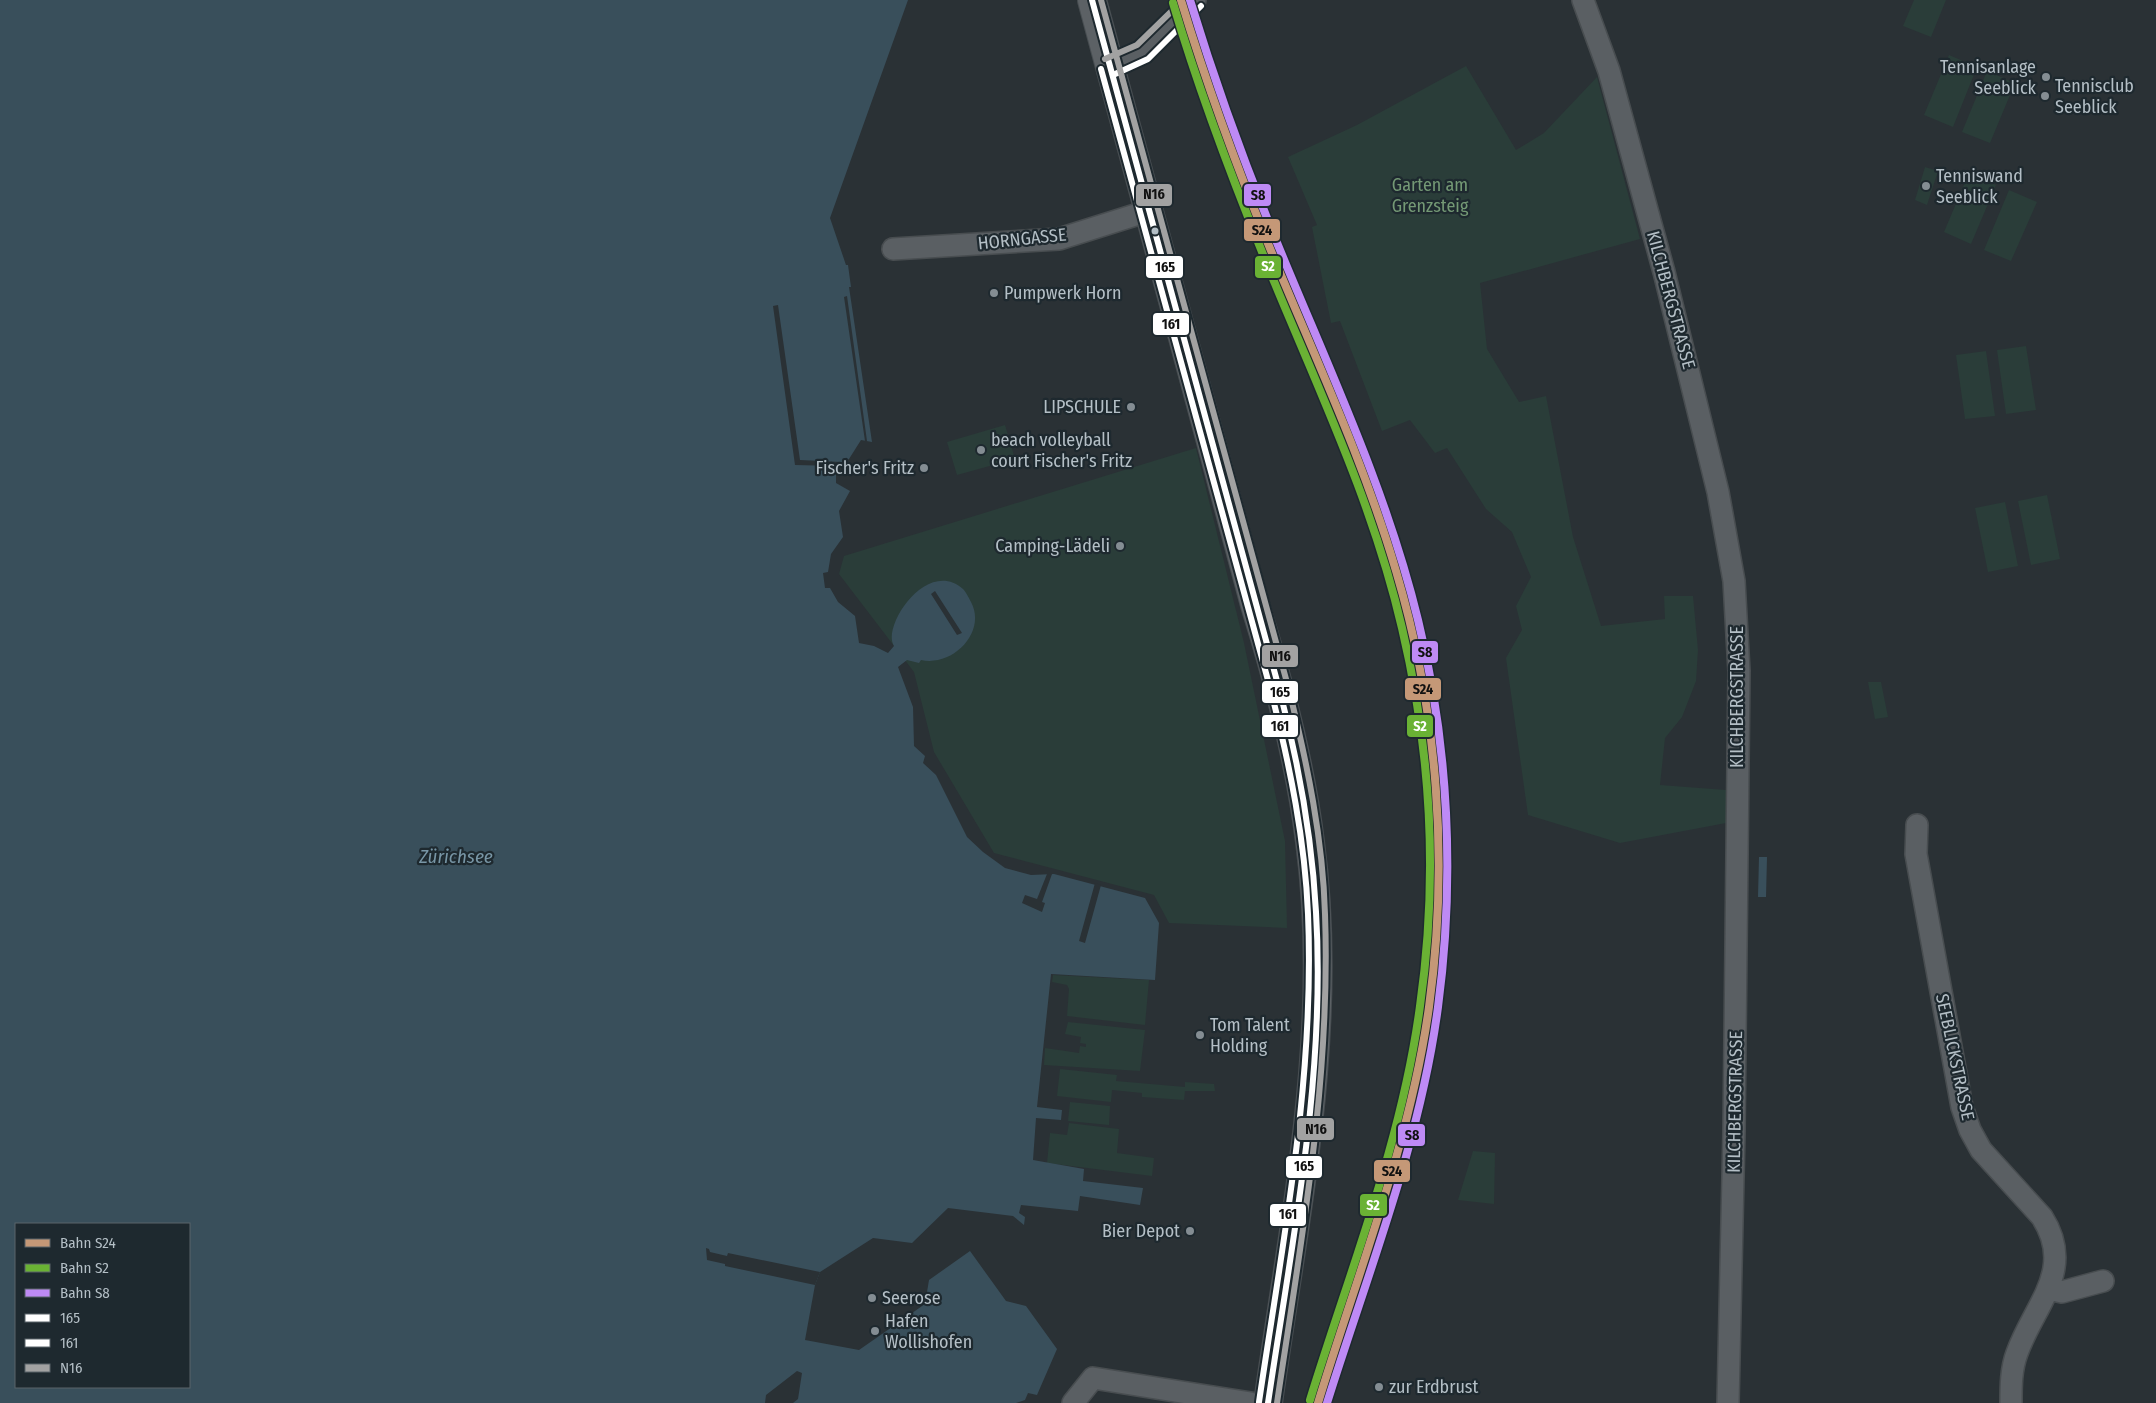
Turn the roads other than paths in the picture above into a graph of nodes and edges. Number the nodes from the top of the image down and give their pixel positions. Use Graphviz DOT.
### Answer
graph roads {
  1 [pos="1092,0"];
  2 [pos="1194,0"];
  3 [pos="1585,5"];
  4 [pos="1109,67"];
  5 [pos="1148,211"];
  6 [pos="893,249"];
  7 [pos="1917,825"];
  8 [pos="2103,1281"];
  9 [pos="2049,1290"];
  10 [pos="1073,1403"];
  11 [pos="1251,1403"];
  12 [pos="1268,1403"];
  13 [pos="1728,1403"];
  14 [pos="2011,1403"];
  1 -- 4 [label="main road"];
  2 -- 4 [label="street"];
  3 -- 13 [label="street, KILCHBERGSTRASSE"];
  4 -- 5 [label="main road"];
  5 -- 6 [label="street, HORNGASSE"];
  5 -- 12 [label="main road"];
  7 -- 9 [label="street, SEEBLICKSTRASSE"];
  8 -- 9 [label="street"];
  9 -- 14 [label="street, SEEBLICKSTRASSE"];
  10 -- 11 [label="street"];
}
